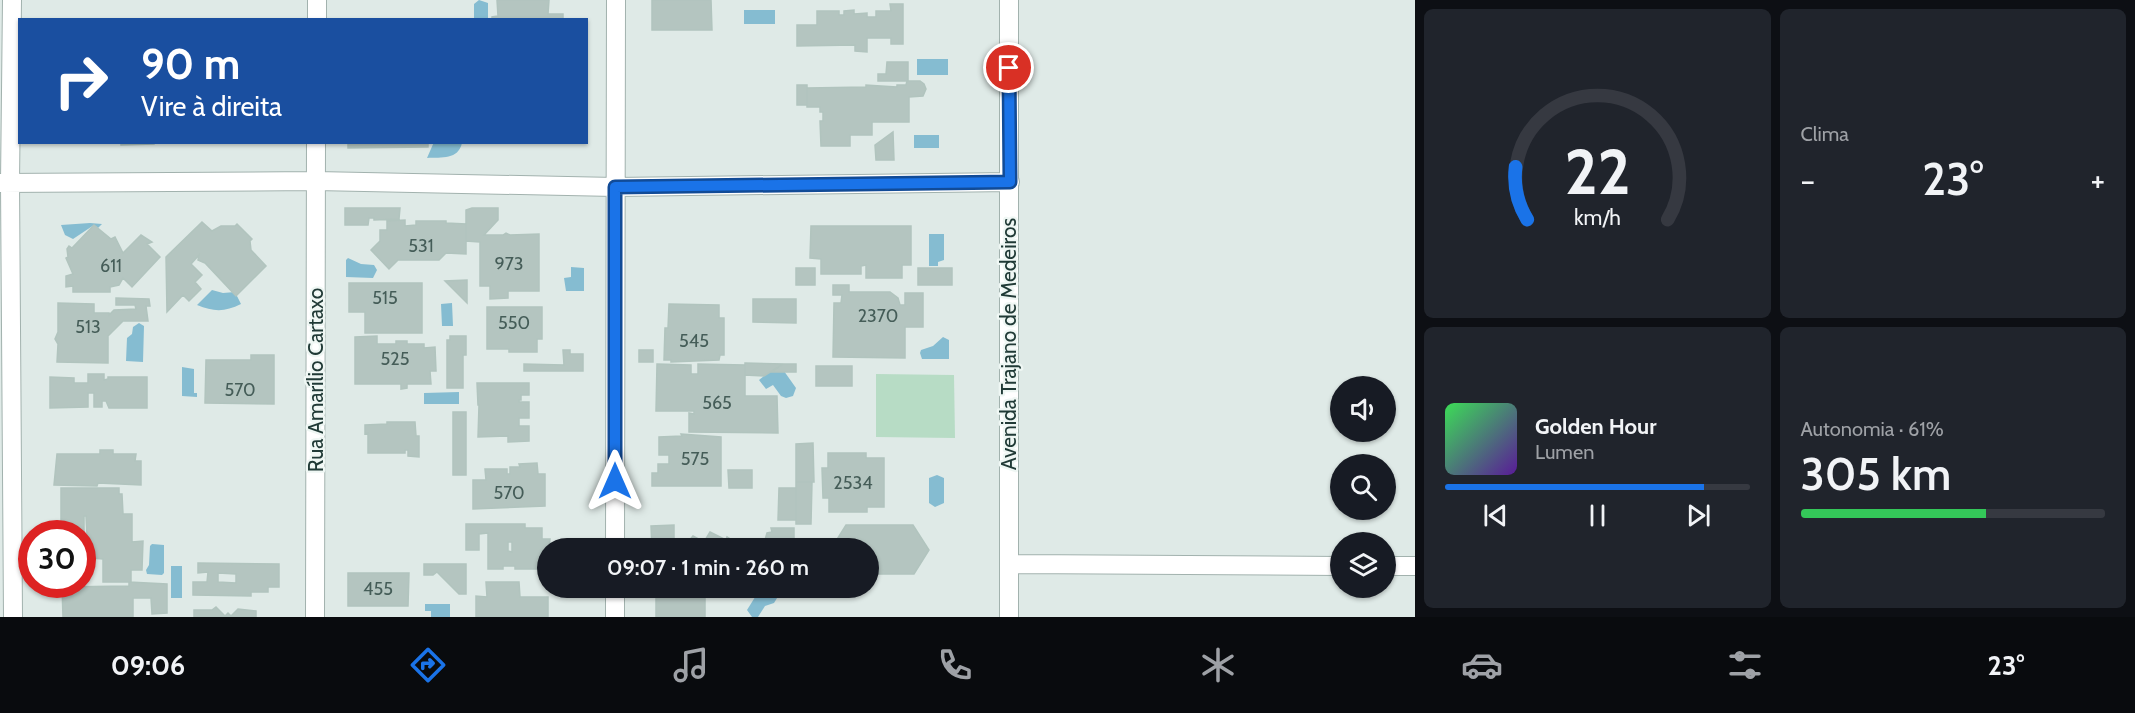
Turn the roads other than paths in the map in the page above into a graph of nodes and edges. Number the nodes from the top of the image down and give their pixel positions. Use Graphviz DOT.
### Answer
graph roads {
  1 [pos="12,0"];
  2 [pos="316,0"];
  3 [pos="616,0"];
  4 [pos="1009,0"];
  5 [pos="316,18"];
  6 [pos="316,144"];
  7 [pos="316,181"];
  8 [pos="1010,182"];
  9 [pos="5,183"];
  10 [pos="615,187"];
  11 [pos="615,538"];
  12 [pos="1009,564"];
  13 [pos="1330,566"];
  14 [pos="1396,566"];
  15 [pos="1415,567"];
  16 [pos="615,598"];
  17 [pos="13,617"];
  18 [pos="315,617"];
  19 [pos="615,617"];
  20 [pos="1009,617"];
  1 -- 9 [label="street"];
  2 -- 5 [label="street"];
  3 -- 10 [label="street"];
  4 -- 8 [label="street, Avenida Trajano de Medeiros"];
  6 -- 7 [label="street, Rua Amarílio Cartaxo"];
  7 -- 9 [label="street"];
  7 -- 10 [label="street"];
  7 -- 18 [label="street, Rua Amarílio Cartaxo"];
  8 -- 10 [label="street"];
  8 -- 12 [label="street, Avenida Trajano de Medeiros"];
  9 -- 17 [label="street"];
  10 -- 11 [label="street"];
  12 -- 13 [label="street"];
  12 -- 20 [label="street, Avenida Trajano de Medeiros"];
  14 -- 15 [label="street"];
  16 -- 19 [label="street"];
}
